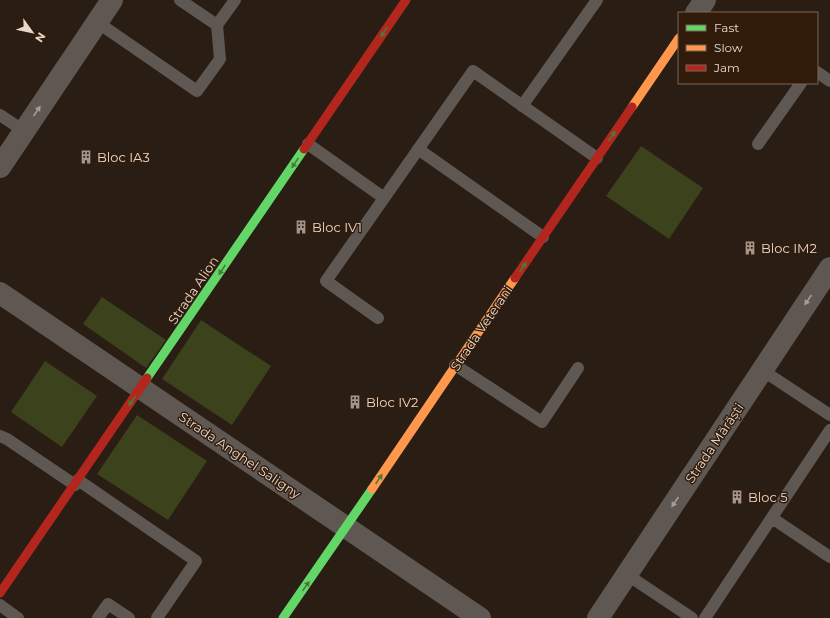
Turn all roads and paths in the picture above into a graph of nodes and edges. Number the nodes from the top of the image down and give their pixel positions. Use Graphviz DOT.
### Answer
graph roads {
  1 [pos="112,0"];
  2 [pos="180,0"];
  3 [pos="235,0"];
  4 [pos="406,0"];
  5 [pos="597,0"];
  6 [pos="705,0"];
  7 [pos="697,12"];
  8 [pos="97,22"];
  9 [pos="217,25"];
  10 [pos="678,39"];
  11 [pos="818,73"];
  12 [pos="830,81"];
  13 [pos="800,84"];
  14 [pos="522,106"];
  15 [pos="0,115"];
  16 [pos="24,131"];
  17 [pos="308,144"];
  18 [pos="758,144"];
  19 [pos="418,149"];
  20 [pos="597,158"];
  21 [pos="0,167"];
  22 [pos="384,198"];
  23 [pos="543,237"];
  24 [pos="830,268"];
  25 [pos="0,293"];
  26 [pos="378,318"];
  27 [pos="455,365"];
  28 [pos="578,368"];
  29 [pos="762,370"];
  30 [pos="141,388"];
  31 [pos="830,415"];
  32 [pos="830,430"];
  33 [pos="0,436"];
  34 [pos="76,482"];
  35 [pos="772,518"];
  36 [pos="346,527"];
  37 [pos="830,557"];
  38 [pos="626,574"];
  39 [pos="0,593"];
  40 [pos="0,605"];
  41 [pos="18,618"];
  42 [pos="98,618"];
  43 [pos="129,618"];
  44 [pos="157,618"];
  45 [pos="283,618"];
  46 [pos="480,618"];
  47 [pos="598,618"];
  48 [pos="692,618"];
  49 [pos="705,618"];
  1 -- 8 [label="street"];
  2 -- 9 [label="lane"];
  3 -- 9 [label="lane"];
  4 -- 17 [label="street, Strada Alion, one-way"];
  5 -- 14 [label="lane"];
  6 -- 7 [label="street"];
  8 -- 9 [label="lane"];
  16 -- 8 [label="street, one-way"];
  20 -- 10 [label="street, Strada Veterani, one-way"];
  11 -- 12 [label="lane"];
  13 -- 18 [label="lane"];
  14 -- 19 [label="lane"];
  14 -- 20 [label="lane"];
  15 -- 16 [label="lane"];
  16 -- 21 [label="street"];
  17 -- 22 [label="lane"];
  17 -- 30 [label="street, Strada Alion, one-way"];
  19 -- 22 [label="lane"];
  19 -- 23 [label="lane"];
  20 -- 23 [label="street, Strada Veterani"];
  22 -- 26 [label="lane"];
  27 -- 23 [label="street, Strada Veterani, one-way"];
  24 -- 29 [label="street, Strada Mărăști, one-way"];
  25 -- 30 [label="street, Strada Anghel Saligny"];
  27 -- 28 [label="lane"];
  36 -- 27 [label="street, Strada Veterani, one-way"];
  29 -- 31 [label="lane"];
  29 -- 38 [label="street, Strada Mărăști, one-way"];
  30 -- 34 [label="street, Strada Alion, one-way"];
  30 -- 36 [label="street, Strada Anghel Saligny"];
  32 -- 35 [label="lane"];
  33 -- 34 [label="lane"];
  34 -- 39 [label="street, Strada Alion"];
  34 -- 44 [label="lane"];
  35 -- 37 [label="lane"];
  35 -- 49 [label="lane"];
  45 -- 36 [label="street, Strada Veterani, one-way"];
  36 -- 46 [label="street, Strada Anghel Saligny"];
  38 -- 47 [label="street, Strada Mărăști"];
  38 -- 48 [label="lane"];
  40 -- 41 [label="lane"];
  42 -- 43 [label="lane"];
}
